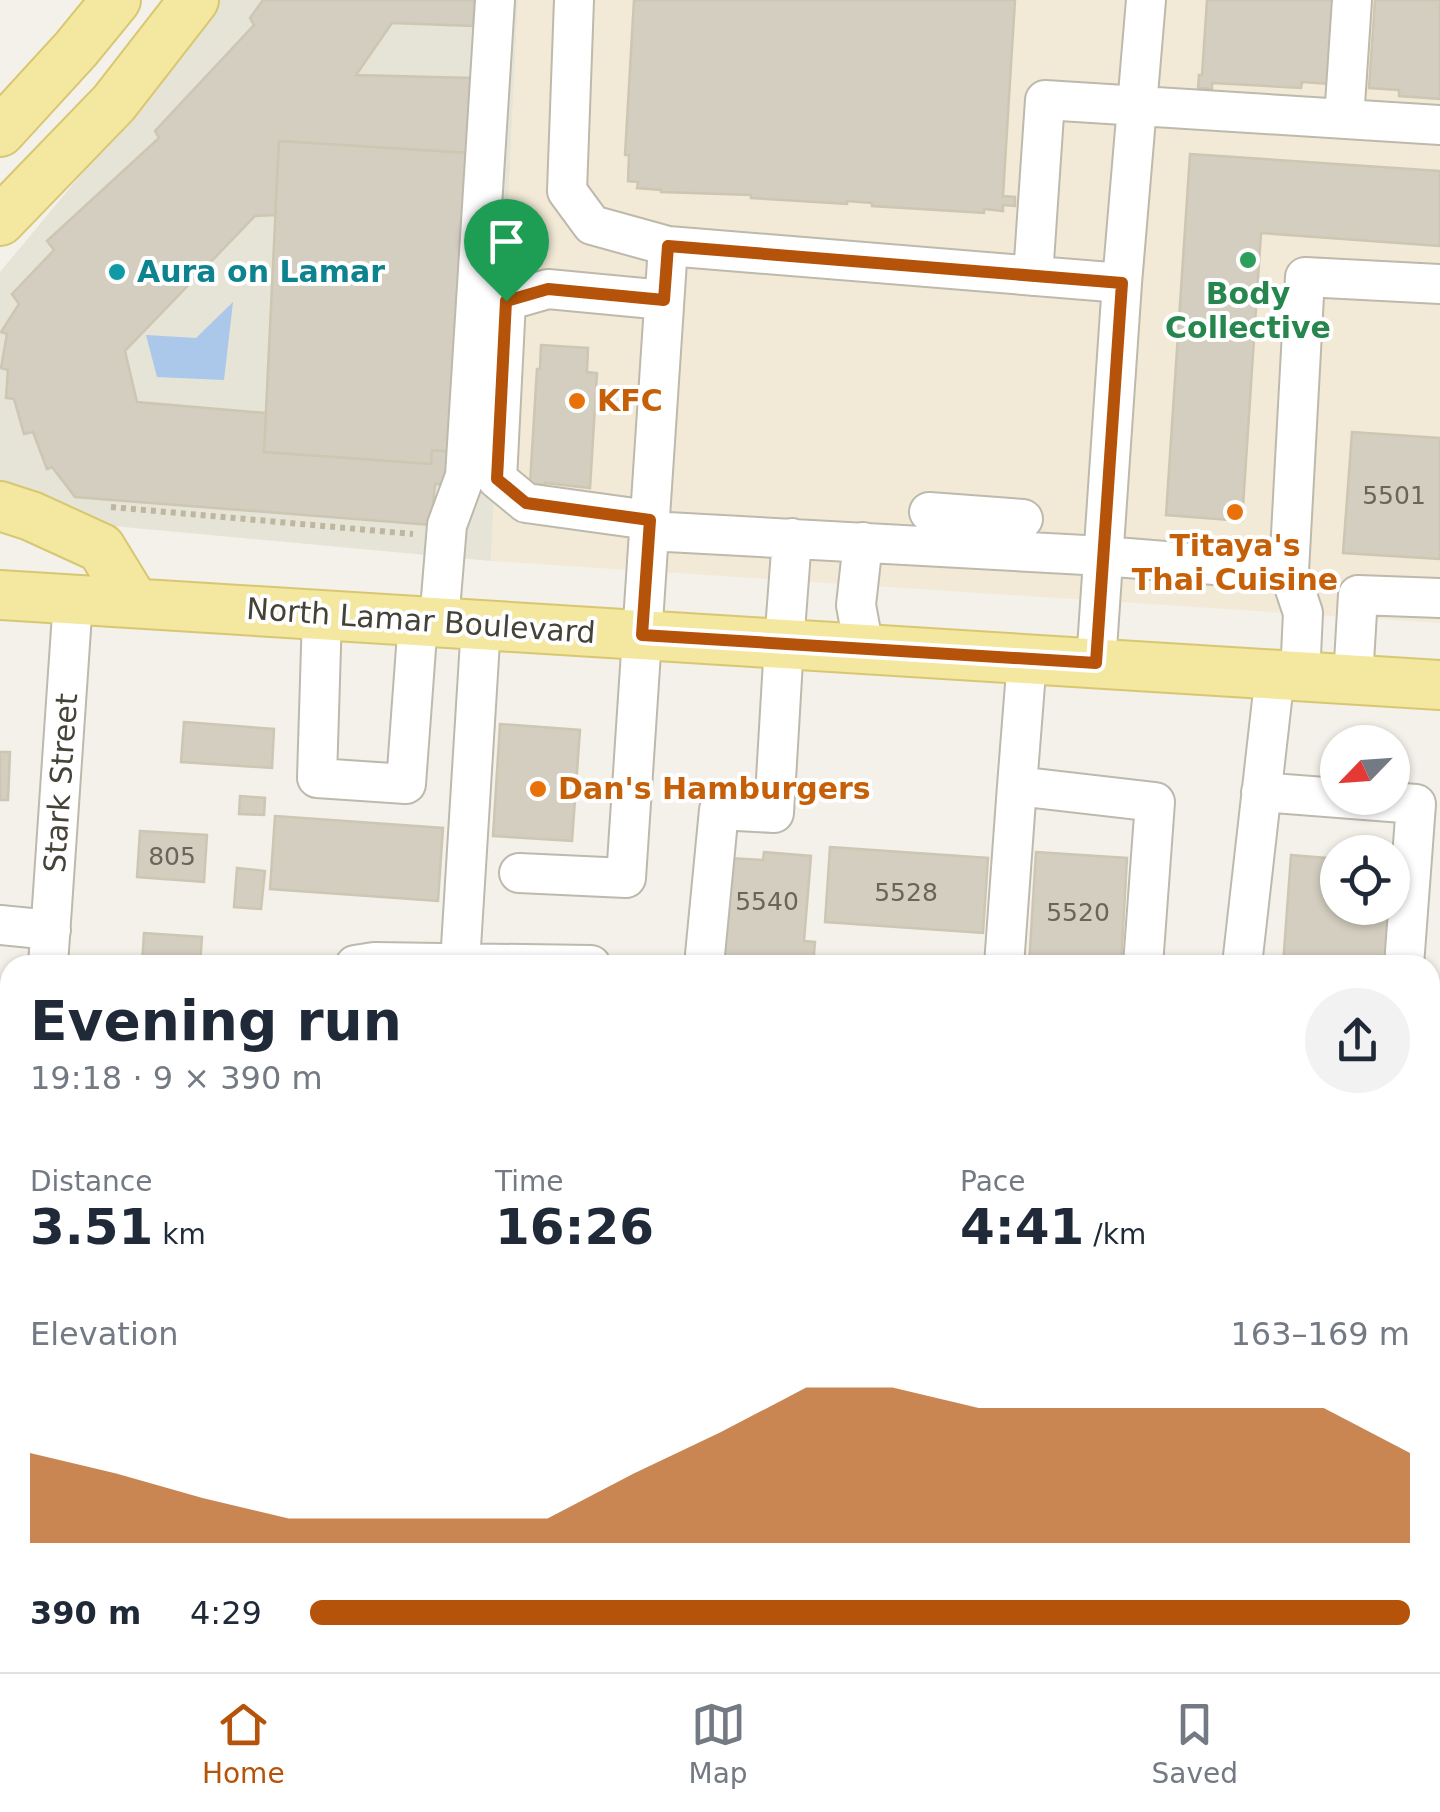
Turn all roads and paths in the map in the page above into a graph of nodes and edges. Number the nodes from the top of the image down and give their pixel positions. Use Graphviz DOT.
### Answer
graph roads {
  1 [pos="116,0"];
  2 [pos="194,0"];
  3 [pos="495,0"];
  4 [pos="574,0"];
  5 [pos="1146,0"];
  6 [pos="1352,0"];
  7 [pos="1137,107"];
  8 [pos="1344,119"];
  9 [pos="1440,125"];
  10 [pos="0,132"];
  11 [pos="0,221"];
  12 [pos="668,246"];
  13 [pos="1033,276"];
  14 [pos="1122,283"];
  15 [pos="1440,284"];
  16 [pos="664,300"];
  17 [pos="0,506"];
  18 [pos="100,506"];
  19 [pos="928,512"];
  20 [pos="1022,519"];
  21 [pos="649,525"];
  22 [pos="446,537"];
  23 [pos="792,538"];
  24 [pos="863,542"];
  25 [pos="1103,556"];
  26 [pos="1289,571"];
  27 [pos="0,595"];
  28 [pos="1440,598"];
  29 [pos="73,600"];
  30 [pos="134,602"];
  31 [pos="322,614"];
  32 [pos="1303,615"];
  33 [pos="1356,617"];
  34 [pos="446,622"];
  35 [pos="642,635"];
  36 [pos="784,644"];
  37 [pos="864,649"];
  38 [pos="1027,659"];
  39 [pos="1096,663"];
  40 [pos="1288,675"];
  41 [pos="1353,679"];
  42 [pos="1440,685"];
  43 [pos="1017,786"];
  44 [pos="1261,792"];
  45 [pos="518,872"];
  46 [pos="0,925"];
  47 [pos="50,947"];
  48 [pos="460,955"];
  49 [pos="705,955"];
  50 [pos="1005,955"];
  51 [pos="1144,955"];
  52 [pos="1243,955"];
  53 [pos="1405,955"];
  1 -- 10 [label="main road"];
  2 -- 11 [label="main road"];
  3 -- 22 [label="street"];
  4 -- 12 [label="street"];
  5 -- 7 [label="street"];
  6 -- 8 [label="street"];
  7 -- 8 [label="street"];
  7 -- 13 [label="street"];
  7 -- 14 [label="street"];
  8 -- 9 [label="street"];
  12 -- 13 [label="street"];
  12 -- 16 [label="street"];
  13 -- 14 [label="street"];
  14 -- 25 [label="street"];
  15 -- 26 [label="street"];
  16 -- 21 [label="street"];
  16 -- 21 [label="street"];
  17 -- 30 [label="main road"];
  18 -- 22 [label="path"];
  19 -- 20 [label="street"];
  21 -- 23 [label="street"];
  21 -- 35 [label="street"];
  22 -- 34 [label="street"];
  23 -- 24 [label="street"];
  23 -- 36 [label="street"];
  24 -- 25 [label="street"];
  24 -- 37 [label="street"];
  25 -- 26 [label="street"];
  25 -- 39 [label="street"];
  26 -- 32 [label="street"];
  27 -- 29 [label="main road, North Lamar Boulevard"];
  28 -- 33 [label="street"];
  29 -- 30 [label="main road, North Lamar Boulevard"];
  29 -- 47 [label="street, Stark Street"];
  30 -- 31 [label="main road, North Lamar Boulevard"];
  31 -- 34 [label="main road, North Lamar Boulevard"];
  31 -- 34 [label="street"];
  32 -- 33 [label="street"];
  32 -- 40 [label="street"];
  33 -- 41 [label="street"];
  34 -- 35 [label="main road, North Lamar Boulevard"];
  34 -- 48 [label="street"];
  35 -- 36 [label="main road, North Lamar Boulevard"];
  35 -- 45 [label="street"];
  36 -- 37 [label="main road, North Lamar Boulevard"];
  36 -- 49 [label="street"];
  37 -- 38 [label="main road, North Lamar Boulevard"];
  38 -- 39 [label="main road, North Lamar Boulevard"];
  38 -- 43 [label="street"];
  39 -- 40 [label="main road, North Lamar Boulevard"];
  40 -- 41 [label="main road, North Lamar Boulevard"];
  40 -- 44 [label="street"];
  41 -- 42 [label="main road, North Lamar Boulevard"];
  43 -- 50 [label="street"];
  43 -- 51 [label="street"];
  44 -- 52 [label="street"];
  44 -- 53 [label="street"];
  46 -- 47 [label="street"];
}
